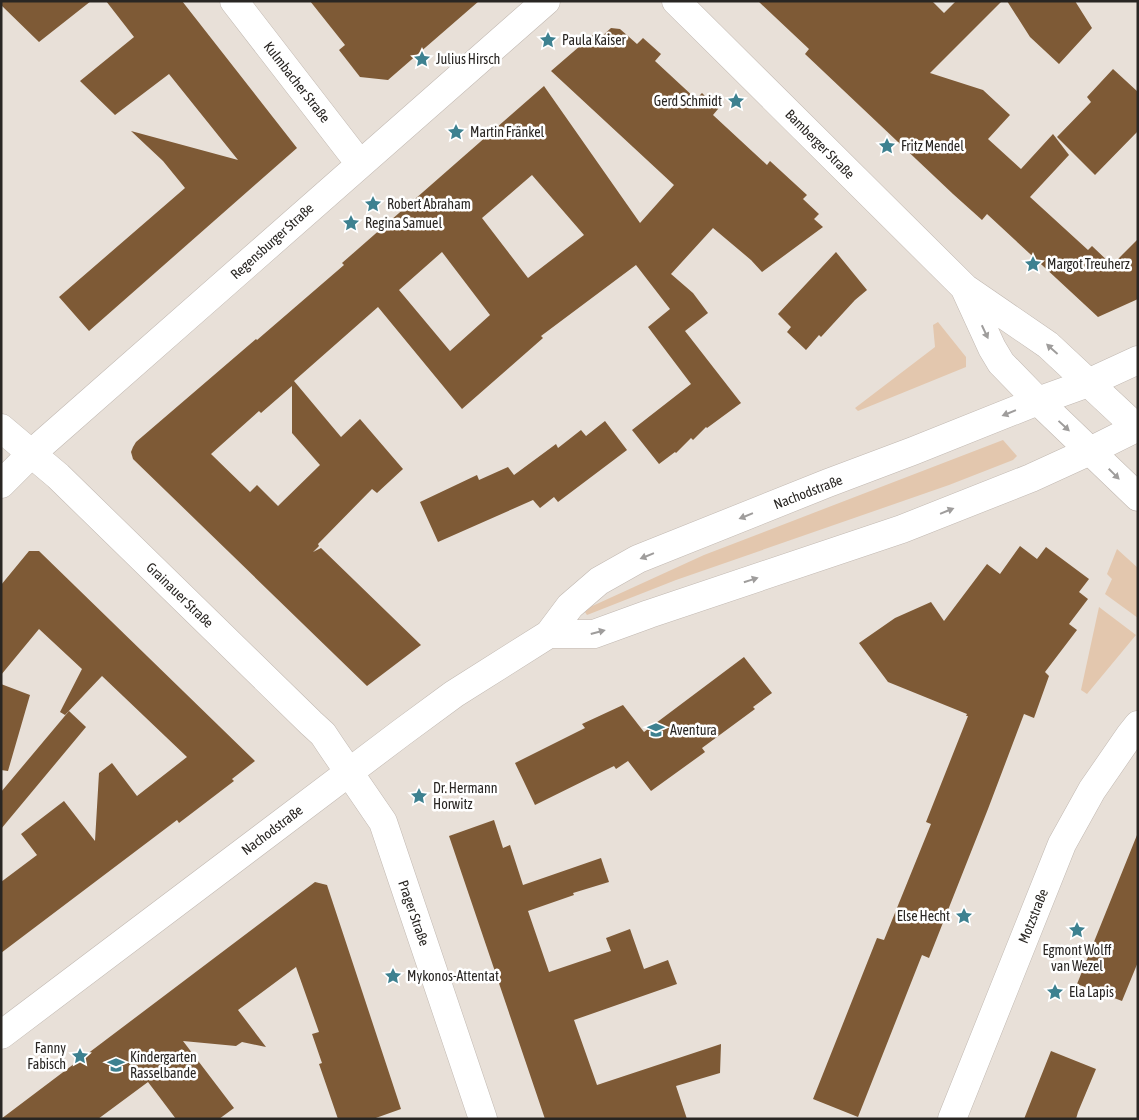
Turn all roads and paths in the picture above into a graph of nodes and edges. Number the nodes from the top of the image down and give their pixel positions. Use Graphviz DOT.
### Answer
graph roads {
  1 [pos="234,1"];
  2 [pos="546,1"];
  3 [pos="676,1"];
  4 [pos="360,164"];
  5 [pos="965,288"];
  6 [pos="1138,360"];
  7 [pos="1088,383"];
  8 [pos="1038,401"];
  9 [pos="1,428"];
  10 [pos="1137,428"];
  11 [pos="1090,450"];
  12 [pos="32,453"];
  13 [pos="1,484"];
  14 [pos="1138,497"];
  15 [pos="549,634"];
  16 [pos="1138,726"];
  17 [pos="349,772"];
  18 [pos="1,1034"];
  19 [pos="483,1119"];
  20 [pos="952,1119"];
  1 -- 4 [label="street, Kulmbacher Straße"];
  2 -- 4 [label="street, Regensburger Straße"];
  3 -- 5 [label="street, Bamberger Straße"];
  4 -- 12 [label="street, Regensburger Straße"];
  7 -- 5 [label="street, Bamberger Straße, one-way"];
  5 -- 8 [label="street, Bamberger Straße, one-way"];
  6 -- 7 [label="street, Nachodstraße"];
  7 -- 8 [label="street, Nachodstraße"];
  7 -- 10 [label="street, Bamberger Straße"];
  8 -- 11 [label="street, Bamberger Straße, one-way"];
  8 -- 15 [label="street, Nachodstraße, one-way"];
  9 -- 12 [label="street, Grainauer Straße"];
  10 -- 11 [label="street"];
  11 -- 14 [label="street, Bamberger Straße, one-way"];
  15 -- 11 [label="street, one-way"];
  12 -- 13 [label="street, Regensburger Straße"];
  12 -- 17 [label="street, Grainauer Straße"];
  15 -- 17 [label="street, Nachodstraße"];
  16 -- 20 [label="street, Motzstraße"];
  17 -- 18 [label="street, Nachodstraße"];
  17 -- 19 [label="street, Prager Straße"];
}
